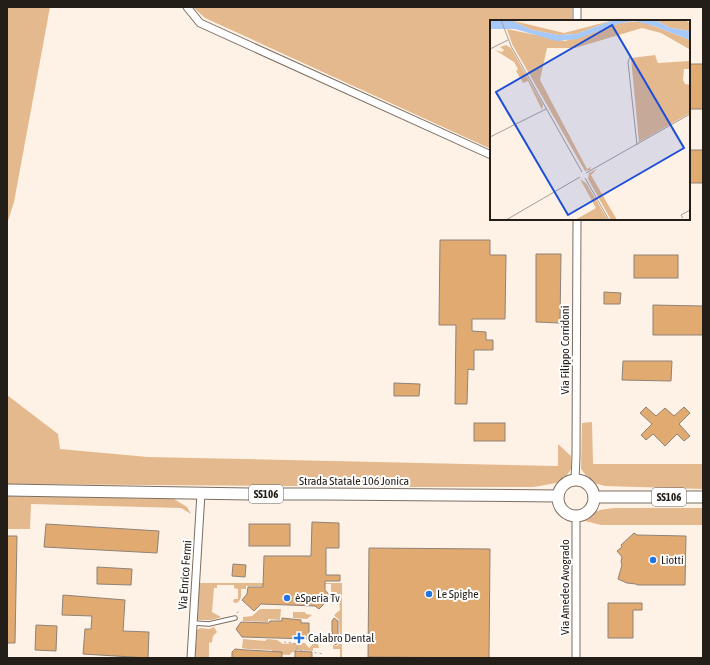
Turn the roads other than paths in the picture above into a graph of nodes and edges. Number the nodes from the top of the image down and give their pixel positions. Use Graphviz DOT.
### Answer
graph roads {
  1 [pos="187,7"];
  2 [pos="577,7"];
  3 [pos="577,20"];
  4 [pos="490,155"];
  5 [pos="577,220"];
  6 [pos="575,480"];
  7 [pos="7,490"];
  8 [pos="202,493"];
  9 [pos="558,496"];
  10 [pos="594,497"];
  11 [pos="703,497"];
  12 [pos="576,517"];
  13 [pos="235,618"];
  14 [pos="193,623"];
  15 [pos="191,658"];
  16 [pos="576,658"];
  1 -- 4 [label="street"];
  2 -- 3 [label="street"];
  5 -- 6 [label="street, Via Filippo Corridoni"];
  6 -- 9 [label="main road"];
  6 -- 10 [label="main road"];
  7 -- 8 [label="main road, Strada Statale 106 Jonica / SS106"];
  8 -- 9 [label="main road, Strada Statale 106 Jonica / SS106"];
  8 -- 14 [label="street, Via Enrico Fermi"];
  9 -- 12 [label="main road"];
  10 -- 11 [label="main road, SS106"];
  10 -- 12 [label="main road"];
  12 -- 16 [label="street, Via Amedeo Avogrado"];
  13 -- 14 [label="lane"];
  14 -- 15 [label="street, Via Enrico Fermi"];
}
